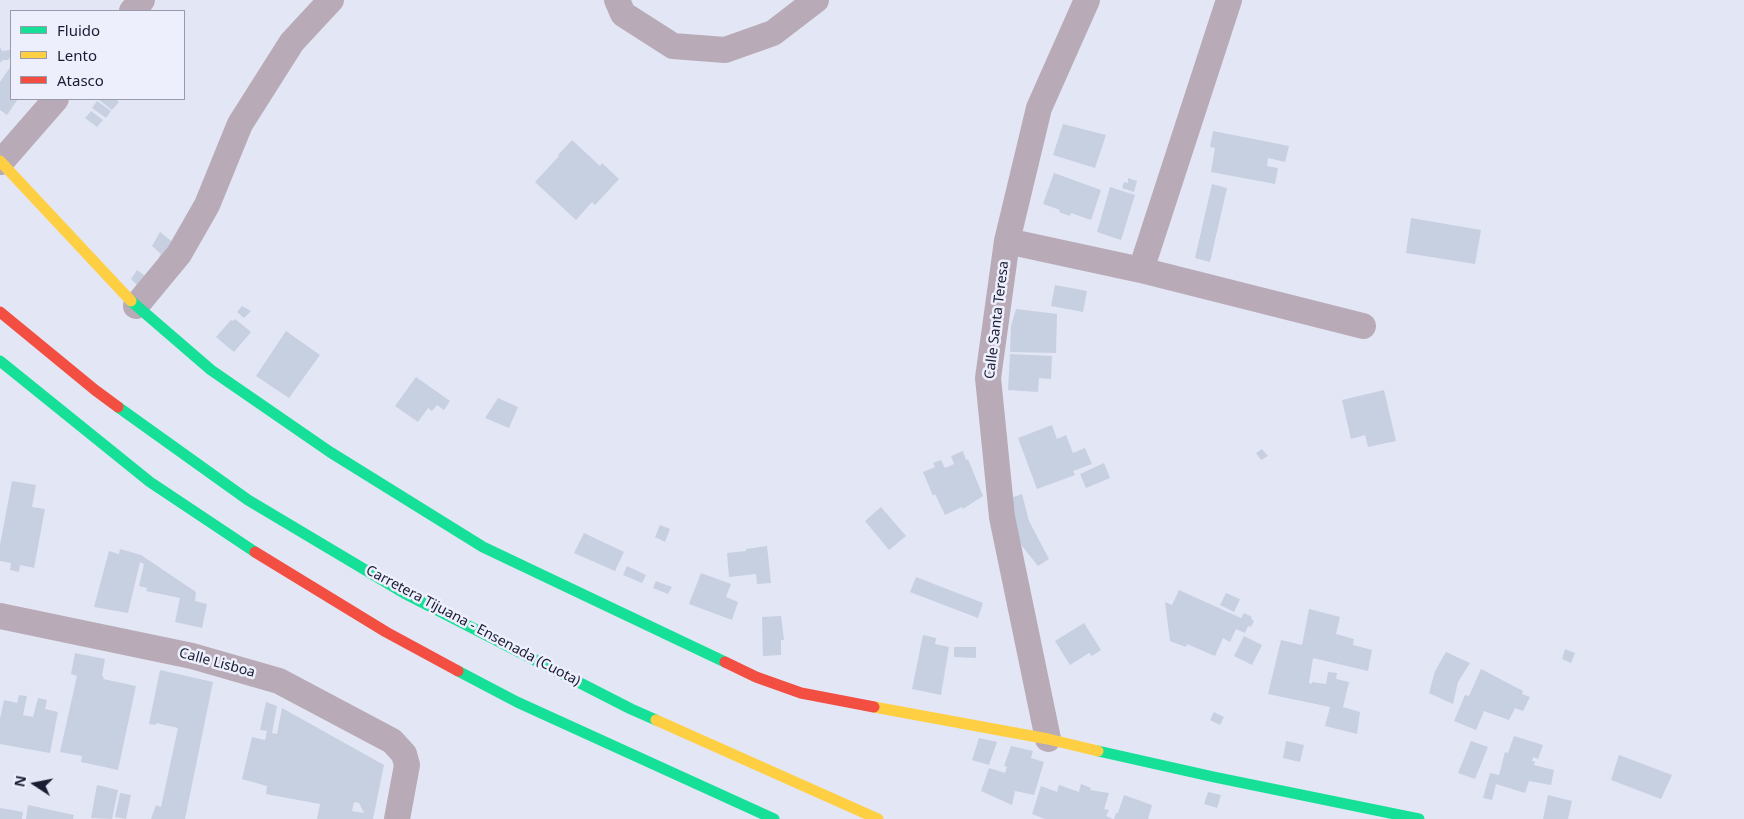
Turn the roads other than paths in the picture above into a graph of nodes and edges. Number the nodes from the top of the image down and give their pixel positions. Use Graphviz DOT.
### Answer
graph roads {
  1 [pos="142,0"];
  2 [pos="331,0"];
  3 [pos="617,0"];
  4 [pos="816,0"];
  5 [pos="1086,0"];
  6 [pos="1230,0"];
  7 [pos="133,10"];
  8 [pos="55,100"];
  9 [pos="0,162"];
  10 [pos="1007,240"];
  11 [pos="1141,270"];
  12 [pos="136,306"];
  13 [pos="0,312"];
  14 [pos="1362,326"];
  15 [pos="0,361"];
  16 [pos="0,616"];
  17 [pos="1048,739"];
  18 [pos="397,819"];
  19 [pos="774,819"];
  20 [pos="878,819"];
  21 [pos="1419,819"];
  1 -- 7 [label="street"];
  2 -- 12 [label="street"];
  3 -- 4 [label="street"];
  5 -- 10 [label="street, Calle Santa Teresa"];
  6 -- 11 [label="street"];
  8 -- 9 [label="street"];
  9 -- 12 [label="main road"];
  10 -- 11 [label="street"];
  10 -- 17 [label="street, Calle Santa Teresa"];
  11 -- 14 [label="street"];
  12 -- 17 [label="main road"];
  13 -- 20 [label="main road, Carretera Tijuana - Ensenada (Cuota)"];
  15 -- 19 [label="main road"];
  16 -- 18 [label="street, Calle Lisboa"];
  17 -- 21 [label="main road"];
}
